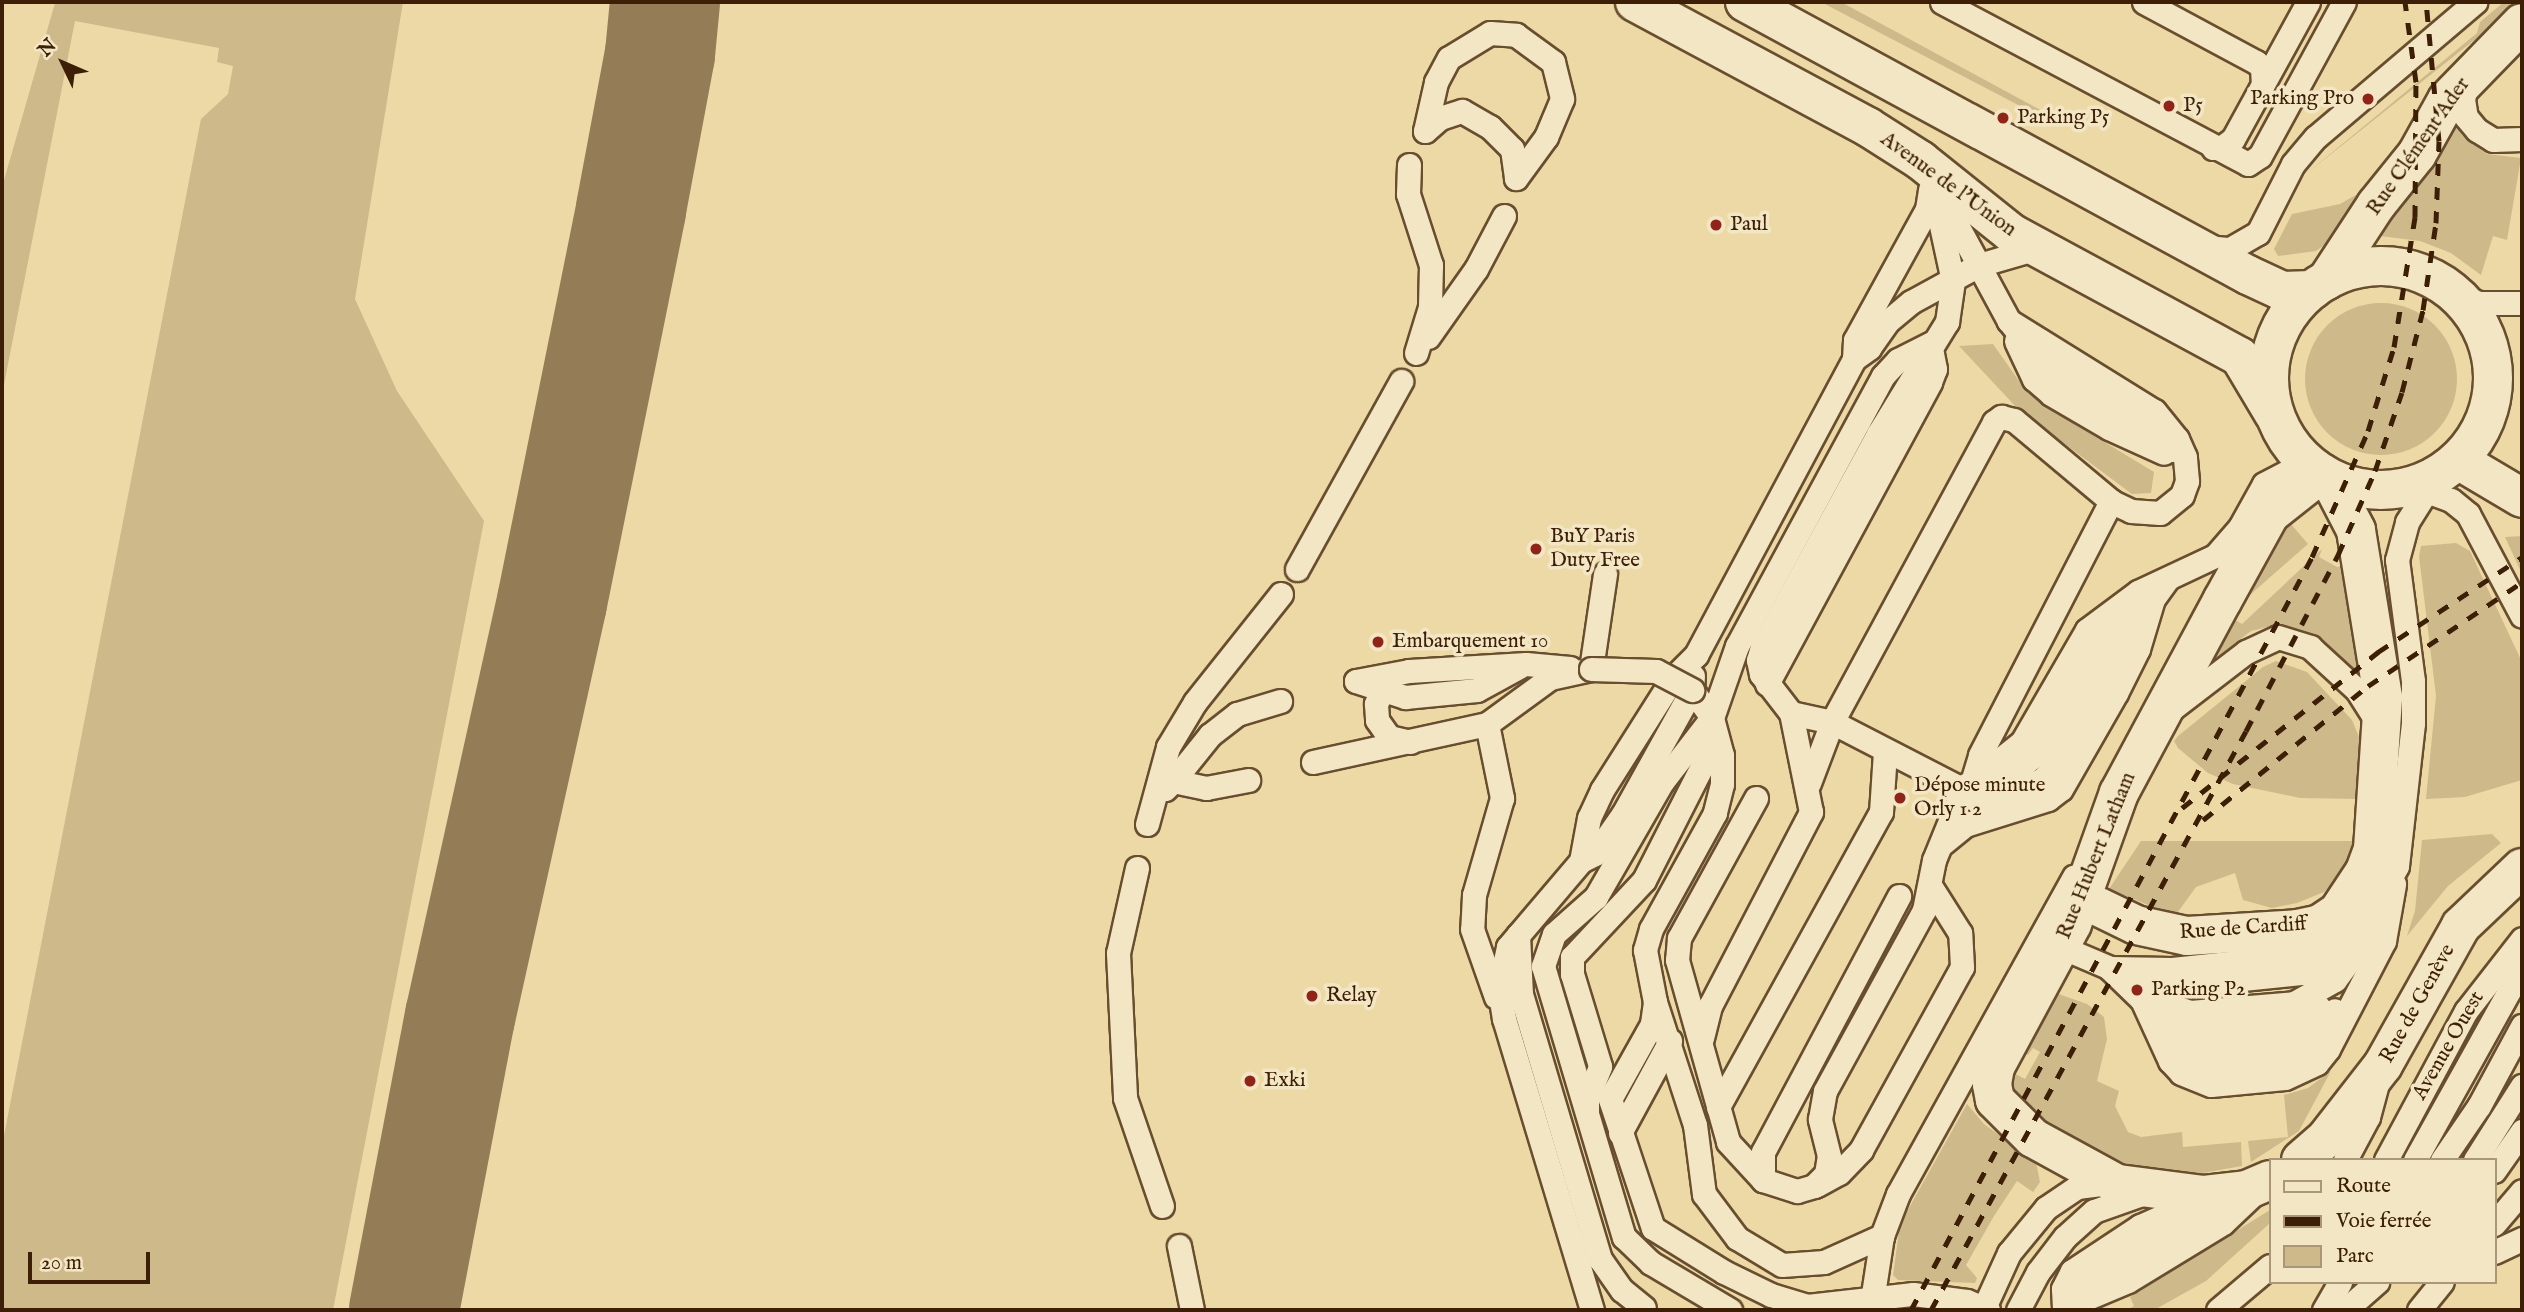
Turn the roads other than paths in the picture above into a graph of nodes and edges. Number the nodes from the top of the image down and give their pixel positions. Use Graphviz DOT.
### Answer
graph roads {
  1 [pos="1635,2"];
  2 [pos="1745,2"];
  3 [pos="1942,2"];
  4 [pos="2144,2"];
  5 [pos="2308,2"];
  6 [pos="2344,2"];
  7 [pos="2474,2"];
  8 [pos="2522,23"];
  9 [pos="2479,63"];
  10 [pos="2263,84"];
  11 [pos="1425,131"];
  12 [pos="2522,139"];
  13 [pos="2213,148"];
  14 [pos="1409,165"];
  15 [pos="1926,169"];
  16 [pos="1504,216"];
  17 [pos="2188,242"];
  18 [pos="2037,248"];
  19 [pos="1979,265"];
  20 [pos="1952,281"];
  21 [pos="2319,285"];
  22 [pos="2455,293"];
  23 [pos="2522,303"];
  24 [pos="2009,321"];
  25 [pos="1930,344"];
  26 [pos="1854,359"];
  27 [pos="2493,364"];
  28 [pos="1401,380"];
  29 [pos="2522,406"];
  30 [pos="2274,414"];
  31 [pos="2319,471"];
  32 [pos="2434,478"];
  33 [pos="2187,481"];
  34 [pos="2522,498"];
  35 [pos="2111,501"];
  36 [pos="1297,569"];
  37 [pos="1605,573"];
  38 [pos="2167,580"];
  39 [pos="1281,594"];
  40 [pos="2522,616"];
  41 [pos="1526,664"];
  42 [pos="1591,669"];
  43 [pos="1397,672"];
  44 [pos="1682,684"];
  45 [pos="1381,690"];
  46 [pos="1280,701"];
  47 [pos="1791,713"];
  48 [pos="1712,718"];
  49 [pos="1832,722"];
  50 [pos="1487,724"];
  51 [pos="2155,727"];
  52 [pos="1415,742"];
  53 [pos="2382,746"];
  54 [pos="1885,751"];
  55 [pos="1313,762"];
  56 [pos="1248,780"];
  57 [pos="1173,781"];
  58 [pos="1972,782"];
  59 [pos="1809,788"];
  60 [pos="2119,793"];
  61 [pos="1756,798"];
  62 [pos="1153,801"];
  63 [pos="1147,824"];
  64 [pos="1943,843"];
  65 [pos="2396,866"];
  66 [pos="1137,868"];
  67 [pos="2522,868"];
  68 [pos="1931,887"];
  69 [pos="1899,896"];
  70 [pos="2386,896"];
  71 [pos="2099,907"];
  72 [pos="1518,935"];
  73 [pos="2522,939"];
  74 [pos="2384,941"];
  75 [pos="2075,953"];
  76 [pos="2109,968"];
  77 [pos="2522,968"];
  78 [pos="2129,984"];
  79 [pos="1655,1002"];
  80 [pos="2150,1015"];
  81 [pos="1504,1019"];
  82 [pos="2522,1027"];
  83 [pos="1670,1041"];
  84 [pos="1702,1041"];
  85 [pos="2383,1065"];
  86 [pos="2522,1086"];
  87 [pos="1718,1107"];
  88 [pos="2522,1131"];
  89 [pos="1620,1133"];
  90 [pos="2303,1158"];
  91 [pos="2347,1158"];
  92 [pos="2387,1158"];
  93 [pos="2416,1158"];
  94 [pos="2443,1158"];
  95 [pos="2476,1158"];
  96 [pos="2496,1168"];
  97 [pos="1763,1180"];
  98 [pos="2117,1184"];
  99 [pos="1814,1186"];
  100 [pos="2250,1186"];
  101 [pos="2522,1191"];
  102 [pos="2175,1201"];
  103 [pos="1162,1206"];
  104 [pos="2496,1222"];
  105 [pos="1882,1236"];
  106 [pos="2522,1239"];
  107 [pos="1179,1246"];
  108 [pos="2496,1251"];
  109 [pos="2268,1268"];
  110 [pos="2339,1284"];
  111 [pos="2375,1284"];
  112 [pos="2440,1284"];
  113 [pos="1872,1303"];
  114 [pos="2064,1303"];
  115 [pos="1644,1308"];
  116 [pos="1985,1309"];
  117 [pos="1192,1310"];
  118 [pos="1592,1310"];
  119 [pos="1730,1310"];
  120 [pos="2018,1310"];
  121 [pos="2218,1310"];
  122 [pos="2324,1310"];
  123 [pos="2345,1310"];
  124 [pos="2419,1310"];
  1 -- 15 [label="street, Avenue de l'Union"];
  2 -- 17 [label="street"];
  3 -- 13 [label="lane"];
  4 -- 10 [label="lane"];
  5 -- 10 [label="lane"];
  6 -- 13 [label="lane"];
  7 -- 17 [label="lane"];
  8 -- 9 [label="street, Rue Clément Ader"];
  9 -- 12 [label="lane"];
  9 -- 21 [label="street, Rue Clément Ader"];
  10 -- 13 [label="lane"];
  11 -- 11 [label="lane"];
  14 -- 16 [label="lane"];
  15 -- 18 [label="street, Avenue de l'Union"];
  15 -- 19 [label="lane"];
  15 -- 20 [label="lane"];
  15 -- 26 [label="lane"];
  17 -- 21 [label="street"];
  18 -- 19 [label="lane"];
  18 -- 30 [label="street, Avenue de l'Union"];
  19 -- 20 [label="lane"];
  19 -- 24 [label="lane"];
  20 -- 25 [label="lane"];
  20 -- 26 [label="lane"];
  21 -- 22 [label="street"];
  21 -- 30 [label="street, Avenue de l'Union"];
  22 -- 23 [label="lane"];
  22 -- 27 [label="street"];
  24 -- 33 [label="lane"];
  24 -- 33 [label="lane"];
  25 -- 47 [label="lane"];
  25 -- 48 [label="lane"];
  26 -- 44 [label="lane"];
  27 -- 29 [label="street"];
  27 -- 32 [label="street"];
  28 -- 36 [label="lane"];
  30 -- 31 [label="street, Avenue de l'Union"];
  31 -- 32 [label="street"];
  31 -- 38 [label="lane"];
  31 -- 51 [label="street, Rue Hubert Latham"];
  31 -- 53 [label="street, Rue de Cardiff"];
  32 -- 34 [label="street"];
  32 -- 40 [label="lane"];
  32 -- 65 [label="lane"];
  33 -- 35 [label="lane"];
  35 -- 49 [label="lane"];
  35 -- 58 [label="lane"];
  37 -- 42 [label="lane"];
  38 -- 58 [label="lane"];
  38 -- 64 [label="lane"];
  38 -- 64 [label="lane"];
  39 -- 62 [label="lane"];
  41 -- 42 [label="lane"];
  41 -- 43 [label="lane"];
  41 -- 45 [label="lane"];
  42 -- 44 [label="lane, bridge"];
  42 -- 50 [label="lane"];
  43 -- 45 [label="lane"];
  43 -- 45 [label="lane"];
  44 -- 48 [label="lane"];
  44 -- 72 [label="lane"];
  45 -- 52 [label="lane"];
  46 -- 57 [label="lane"];
  47 -- 49 [label="lane"];
  47 -- 59 [label="lane"];
  48 -- 79 [label="lane"];
  48 -- 119 [label="lane"];
  49 -- 54 [label="lane"];
  49 -- 59 [label="lane"];
  50 -- 52 [label="lane"];
  50 -- 81 [label="lane"];
  51 -- 53 [label="lane, Rue de Cardiff"];
  51 -- 60 [label="street, Rue Hubert Latham"];
  52 -- 55 [label="lane"];
  53 -- 71 [label="street, Rue de Cardiff"];
  54 -- 58 [label="lane"];
  54 -- 87 [label="lane"];
  56 -- 57 [label="lane"];
  57 -- 62 [label="lane"];
  58 -- 64 [label="lane"];
  59 -- 84 [label="lane"];
  60 -- 98 [label="street, Rue Hubert Latham"];
  60 -- 105 [label="lane"];
  61 -- 84 [label="lane"];
  62 -- 63 [label="lane"];
  64 -- 68 [label="lane"];
  65 -- 70 [label="lane"];
  65 -- 74 [label="lane"];
  66 -- 103 [label="lane"];
  67 -- 85 [label="street, Rue de Genève"];
  68 -- 99 [label="lane"];
  68 -- 99 [label="lane"];
  69 -- 97 [label="lane"];
  70 -- 76 [label="lane"];
  70 -- 76 [label="lane"];
  70 -- 78 [label="lane"];
  72 -- 81 [label="lane"];
  72 -- 115 [label="lane"];
  73 -- 92 [label="lane, Avenue Ouest"];
  74 -- 80 [label="lane"];
  74 -- 80 [label="lane"];
  75 -- 76 [label="lane"];
  76 -- 78 [label="lane"];
  77 -- 93 [label="lane, Avenue Ouest"];
  78 -- 80 [label="lane"];
  79 -- 83 [label="lane"];
  79 -- 89 [label="lane"];
  81 -- 118 [label="lane"];
  82 -- 94 [label="lane"];
  83 -- 89 [label="lane"];
  83 -- 105 [label="lane"];
  84 -- 87 [label="lane"];
  85 -- 90 [label="street"];
  85 -- 91 [label="lane, Rue de Genève"];
  86 -- 95 [label="lane"];
  87 -- 97 [label="lane"];
  88 -- 96 [label="lane"];
  89 -- 113 [label="lane"];
  97 -- 99 [label="lane"];
  98 -- 102 [label="street, Rue Hubert Latham"];
  98 -- 116 [label="lane"];
  100 -- 102 [label="street, Rue Hubert Latham"];
  100 -- 114 [label="lane"];
  101 -- 104 [label="lane"];
  102 -- 114 [label="lane"];
  102 -- 120 [label="lane"];
  105 -- 113 [label="lane"];
  106 -- 108 [label="lane"];
  107 -- 117 [label="lane"];
  109 -- 121 [label="lane"];
  110 -- 122 [label="lane"];
  111 -- 123 [label="lane"];
  112 -- 124 [label="lane"];
  113 -- 116 [label="lane"];
}
